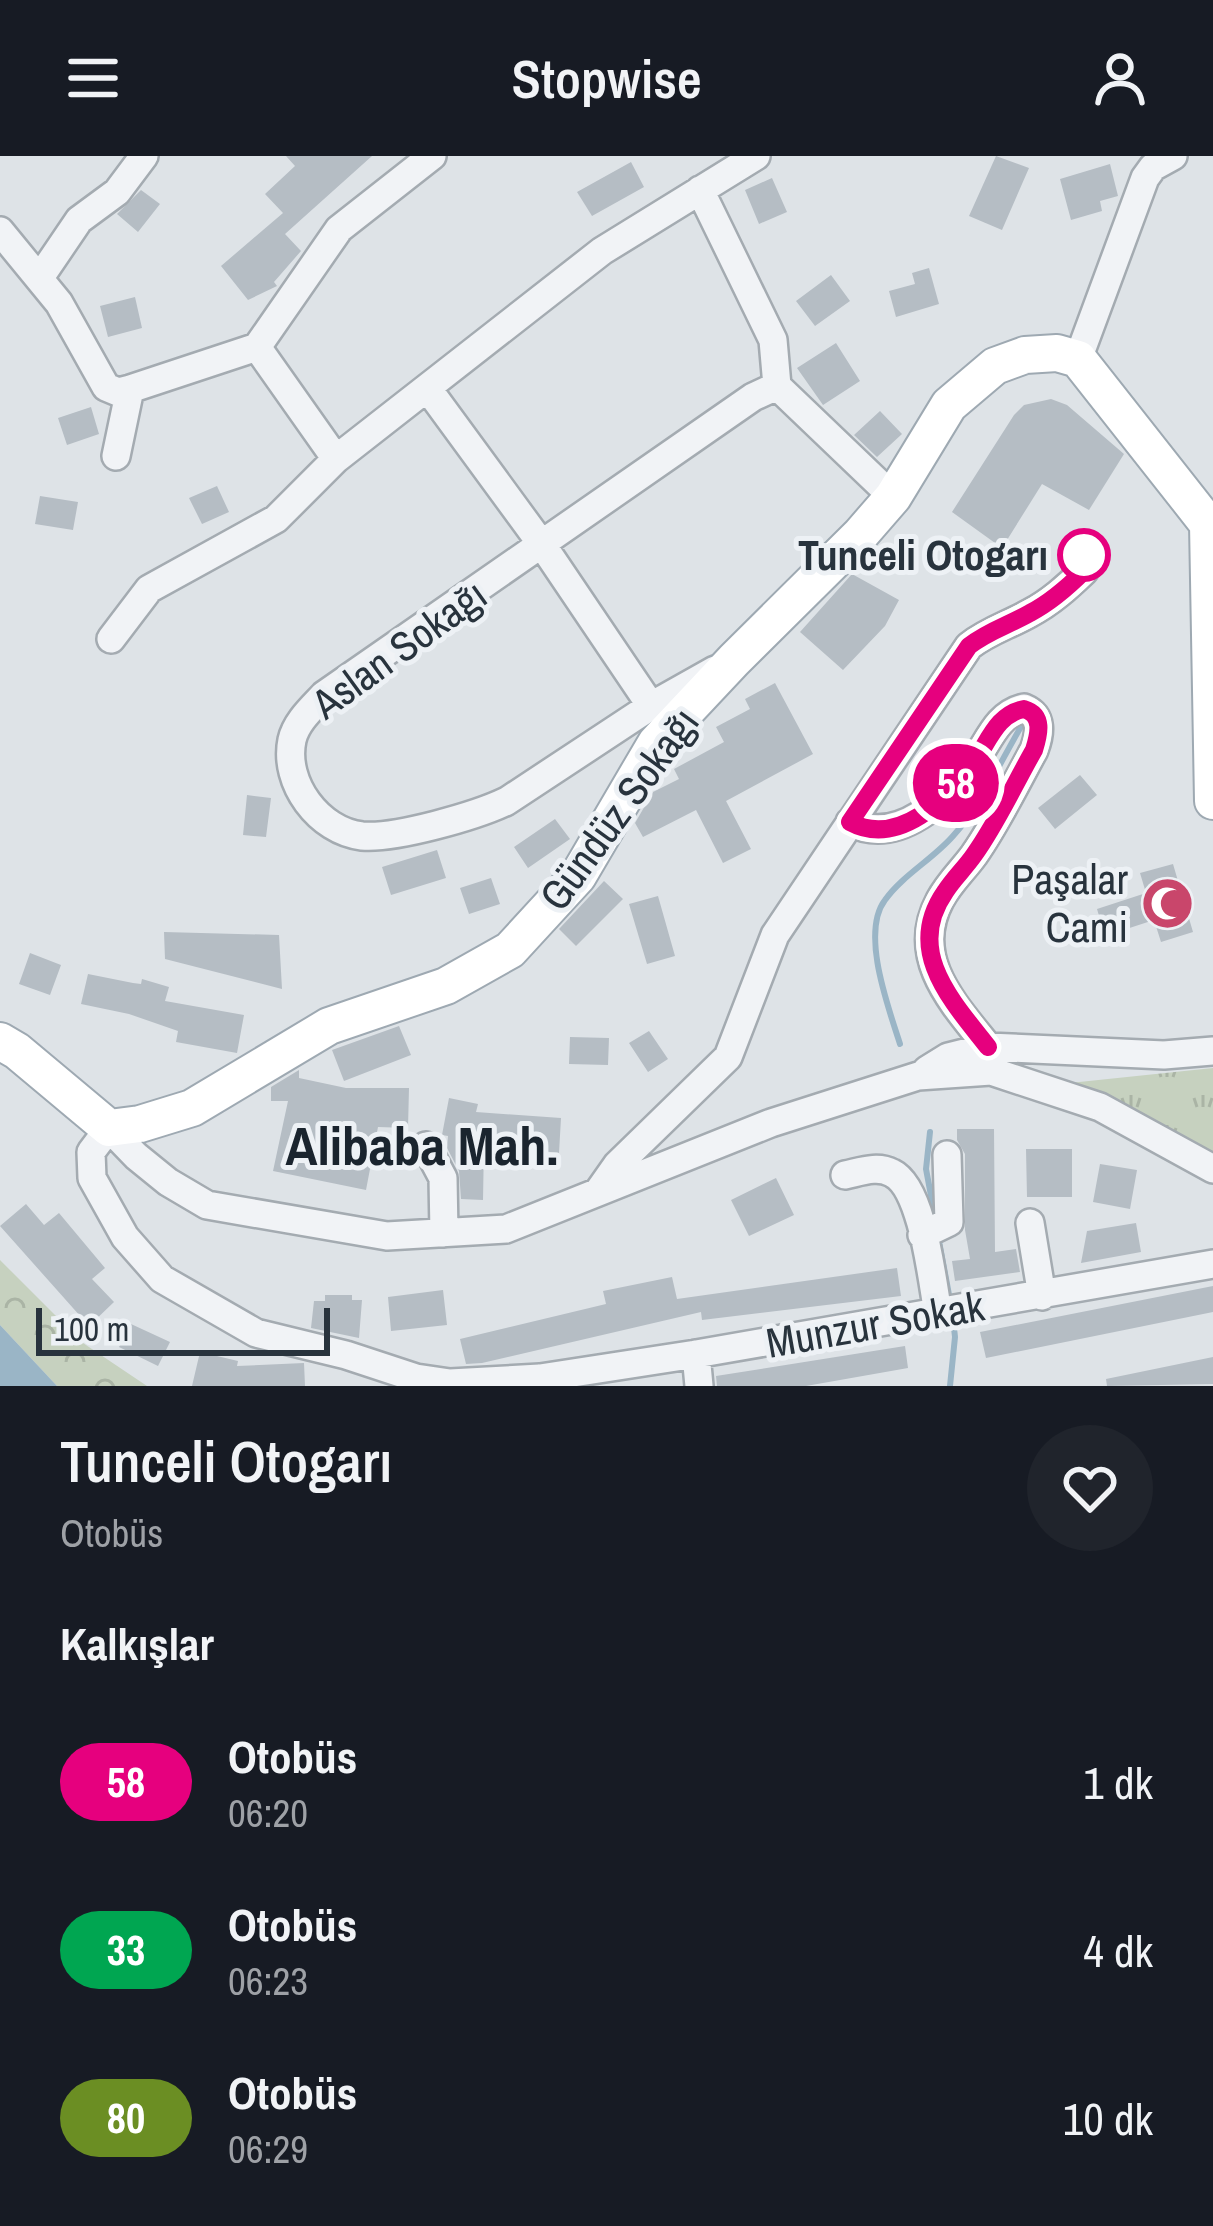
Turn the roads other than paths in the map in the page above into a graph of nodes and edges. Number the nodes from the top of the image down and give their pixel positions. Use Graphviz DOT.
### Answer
graph roads {
  1 [pos="144,156"];
  2 [pos="432,156"];
  3 [pos="756,156"];
  4 [pos="1173,156"];
  5 [pos="700,190"];
  6 [pos="0,231"];
  7 [pos="40,276"];
  8 [pos="256,347"];
  9 [pos="1078,359"];
  10 [pos="777,386"];
  11 [pos="130,389"];
  12 [pos="428,389"];
  13 [pos="116,456"];
  14 [pos="336,459"];
  15 [pos="893,497"];
  16 [pos="1210,521"];
  17 [pos="542,546"];
  18 [pos="1084,547"];
  19 [pos="111,639"];
  20 [pos="734,659"];
  21 [pos="651,706"];
  22 [pos="1213,801"];
  23 [pos="850,822"];
  24 [pos="0,1041"];
  25 [pos="988,1047"];
  26 [pos="1213,1051"];
  27 [pos="918,1076"];
  28 [pos="109,1128"];
  29 [pos="426,1146"];
  30 [pos="947,1155"];
  31 [pos="1213,1169"];
  32 [pos="845,1175"];
  33 [pos="598,1192"];
  34 [pos="1030,1223"];
  35 [pos="934,1231"];
  36 [pos="444,1233"];
  37 [pos="1213,1264"];
  38 [pos="1042,1296"];
  39 [pos="938,1313"];
  40 [pos="696,1354"];
  41 [pos="540,1382"];
  42 [pos="699,1386"];
  1 -- 7 [label="street"];
  2 -- 8 [label="street"];
  3 -- 5 [label="street"];
  4 -- 9 [label="street"];
  5 -- 10 [label="street"];
  5 -- 12 [label="street"];
  6 -- 7 [label="street"];
  7 -- 11 [label="street"];
  8 -- 11 [label="street"];
  8 -- 14 [label="street"];
  9 -- 15 [label="main road, Gündüz Sokağı"];
  9 -- 16 [label="main road"];
  10 -- 15 [label="street"];
  10 -- 17 [label="street, Aslan Sokağı"];
  11 -- 13 [label="street"];
  12 -- 14 [label="street"];
  12 -- 17 [label="street"];
  14 -- 19 [label="street"];
  15 -- 20 [label="main road, Gündüz Sokağı"];
  16 -- 22 [label="main road"];
  17 -- 21 [label="street"];
  17 -- 21 [label="street, Aslan Sokağı"];
  18 -- 23 [label="street"];
  20 -- 21 [label="street, Aslan Sokağı"];
  20 -- 28 [label="main road, Gündüz Sokağı"];
  23 -- 25 [label="street"];
  23 -- 33 [label="street"];
  24 -- 28 [label="main road"];
  25 -- 26 [label="street"];
  25 -- 27 [label="street"];
  27 -- 31 [label="street"];
  27 -- 33 [label="street"];
  28 -- 36 [label="street"];
  28 -- 41 [label="street, Munzur Sokak"];
  29 -- 36 [label="street"];
  30 -- 35 [label="street"];
  32 -- 35 [label="street"];
  33 -- 36 [label="street"];
  34 -- 38 [label="street"];
  35 -- 39 [label="street"];
  37 -- 38 [label="street, Munzur Sokak"];
  38 -- 39 [label="street, Munzur Sokak"];
  39 -- 40 [label="street, Munzur Sokak"];
  40 -- 41 [label="street, Munzur Sokak"];
  40 -- 42 [label="street"];
}
